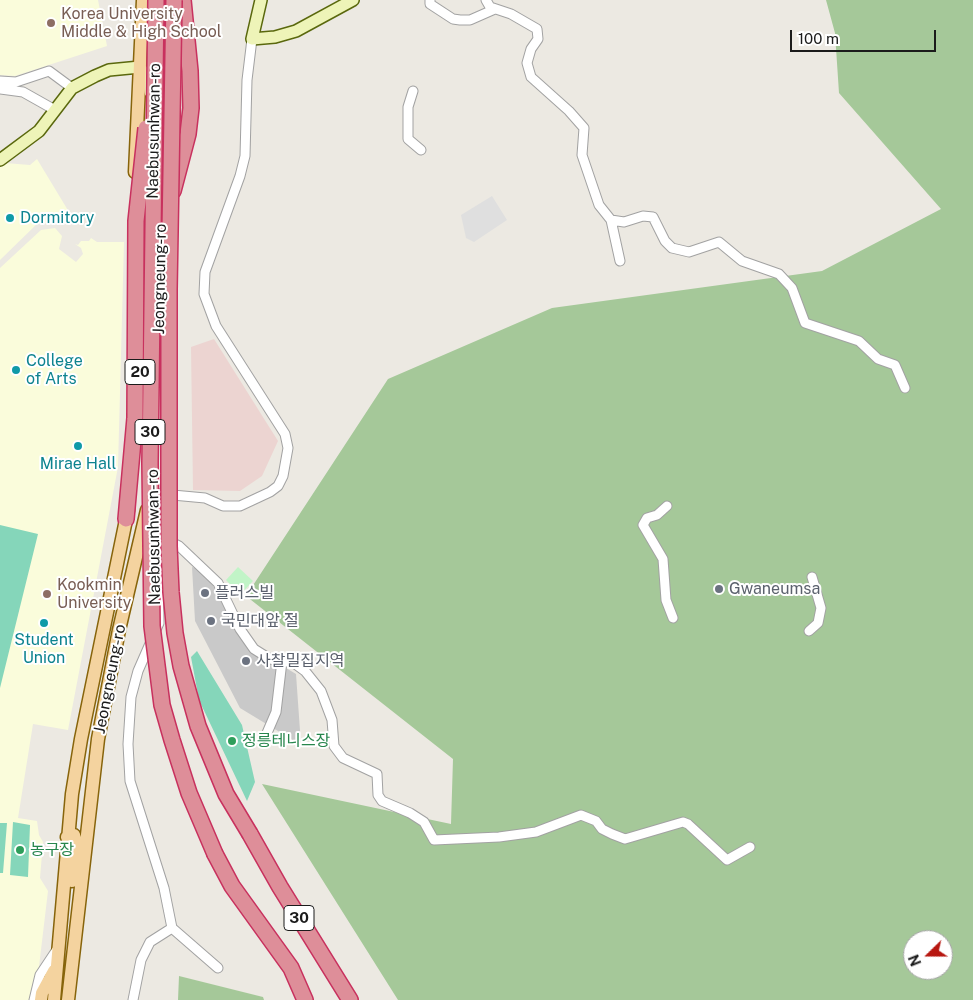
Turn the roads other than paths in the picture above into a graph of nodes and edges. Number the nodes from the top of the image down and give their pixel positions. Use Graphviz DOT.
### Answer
graph roads {
  1 [pos="143,0"];
  2 [pos="156,0"];
  3 [pos="183,0"];
  4 [pos="261,0"];
  5 [pos="353,0"];
  6 [pos="430,0"];
  7 [pos="486,0"];
  8 [pos="170,6"];
  9 [pos="495,9"];
  10 [pos="165,39"];
  11 [pos="252,39"];
  12 [pos="148,67"];
  13 [pos="1,81"];
  14 [pos="150,86"];
  15 [pos="72,88"];
  16 [pos="413,91"];
  17 [pos="55,110"];
  18 [pos="421,150"];
  19 [pos="0,160"];
  20 [pos="612,220"];
  21 [pos="131,254"];
  22 [pos="620,261"];
  23 [pos="130,303"];
  24 [pos="158,354"];
  25 [pos="140,370"];
  26 [pos="905,388"];
  27 [pos="151,493"];
  28 [pos="666,506"];
  29 [pos="126,519"];
  30 [pos="157,535"];
  31 [pos="812,577"];
  32 [pos="673,618"];
  33 [pos="809,631"];
  34 [pos="282,661"];
  35 [pos="267,733"];
  36 [pos="67,837"];
  37 [pos="750,847"];
  38 [pos="77,925"];
  39 [pos="172,928"];
  40 [pos="58,948"];
  41 [pos="56,967"];
  42 [pos="218,968"];
  43 [pos="69,985"];
  44 [pos="34,1000"];
  45 [pos="41,1000"];
  46 [pos="54,1000"];
  47 [pos="68,1000"];
  48 [pos="73,1000"];
  49 [pos="133,1000"];
  50 [pos="305,1000"];
  51 [pos="350,1000"];
  1 -- 12 [label="main road, Jeongneung-ro / 20"];
  2 -- 12 [label="highway, Naebusunhwan-ro / 30, bridge"];
  3 -- 24 [label="highway, bridge"];
  4 -- 11 [label="street"];
  5 -- 11 [label="street"];
  6 -- 9 [label="street"];
  7 -- 9 [label="street"];
  8 -- 10 [label="main road, Jeongneung-ro / 20"];
  8 -- 51 [label="highway, Naebusunhwan-ro / 30, bridge"];
  9 -- 20 [label="street"];
  10 -- 14 [label="street"];
  10 -- 24 [label="main road, Jeongneung-ro / 20"];
  11 -- 27 [label="street"];
  12 -- 14 [label="street"];
  12 -- 15 [label="street"];
  12 -- 21 [label="main road, Jeongneung-ro / 20"];
  12 -- 29 [label="highway, bridge"];
  12 -- 50 [label="highway, Naebusunhwan-ro / 30, bridge"];
  13 -- 15 [label="street"];
  13 -- 17 [label="street"];
  14 -- 24 [label="street"];
  15 -- 17 [label="street"];
  16 -- 18 [label="street"];
  17 -- 19 [label="street"];
  20 -- 22 [label="street"];
  20 -- 26 [label="street"];
  21 -- 23 [label="main road, Jeongneung-ro / 20"];
  21 -- 25 [label="main road, Jeongneung-ro"];
  23 -- 25 [label="main road, Jeongneung-ro / 20"];
  23 -- 29 [label="main road, Jeongneung-ro"];
  24 -- 27 [label="main road, Jeongneung-ro / 20"];
  25 -- 29 [label="main road, Jeongneung-ro / 20"];
  27 -- 30 [label="street"];
  27 -- 38 [label="main road, Jeongneung-ro / 20"];
  28 -- 32 [label="street"];
  29 -- 36 [label="main road, Jeongneung-ro / 20"];
  30 -- 34 [label="street"];
  30 -- 39 [label="street"];
  31 -- 33 [label="street"];
  34 -- 35 [label="street"];
  34 -- 37 [label="street"];
  36 -- 38 [label="main road"];
  36 -- 40 [label="main road, Jeongneung-ro / 20"];
  38 -- 43 [label="main road, Jeongneung-ro / 20"];
  39 -- 42 [label="street"];
  39 -- 49 [label="street"];
  40 -- 41 [label="main road, Jeongneung-ro / 20"];
  40 -- 44 [label="street, Jeongneung-ro"];
  41 -- 45 [label="main road"];
  41 -- 46 [label="main road, Jeongneung-ro / 20"];
  43 -- 47 [label="main road, Jeongneung-ro / 20"];
  43 -- 48 [label="main road"];
}
